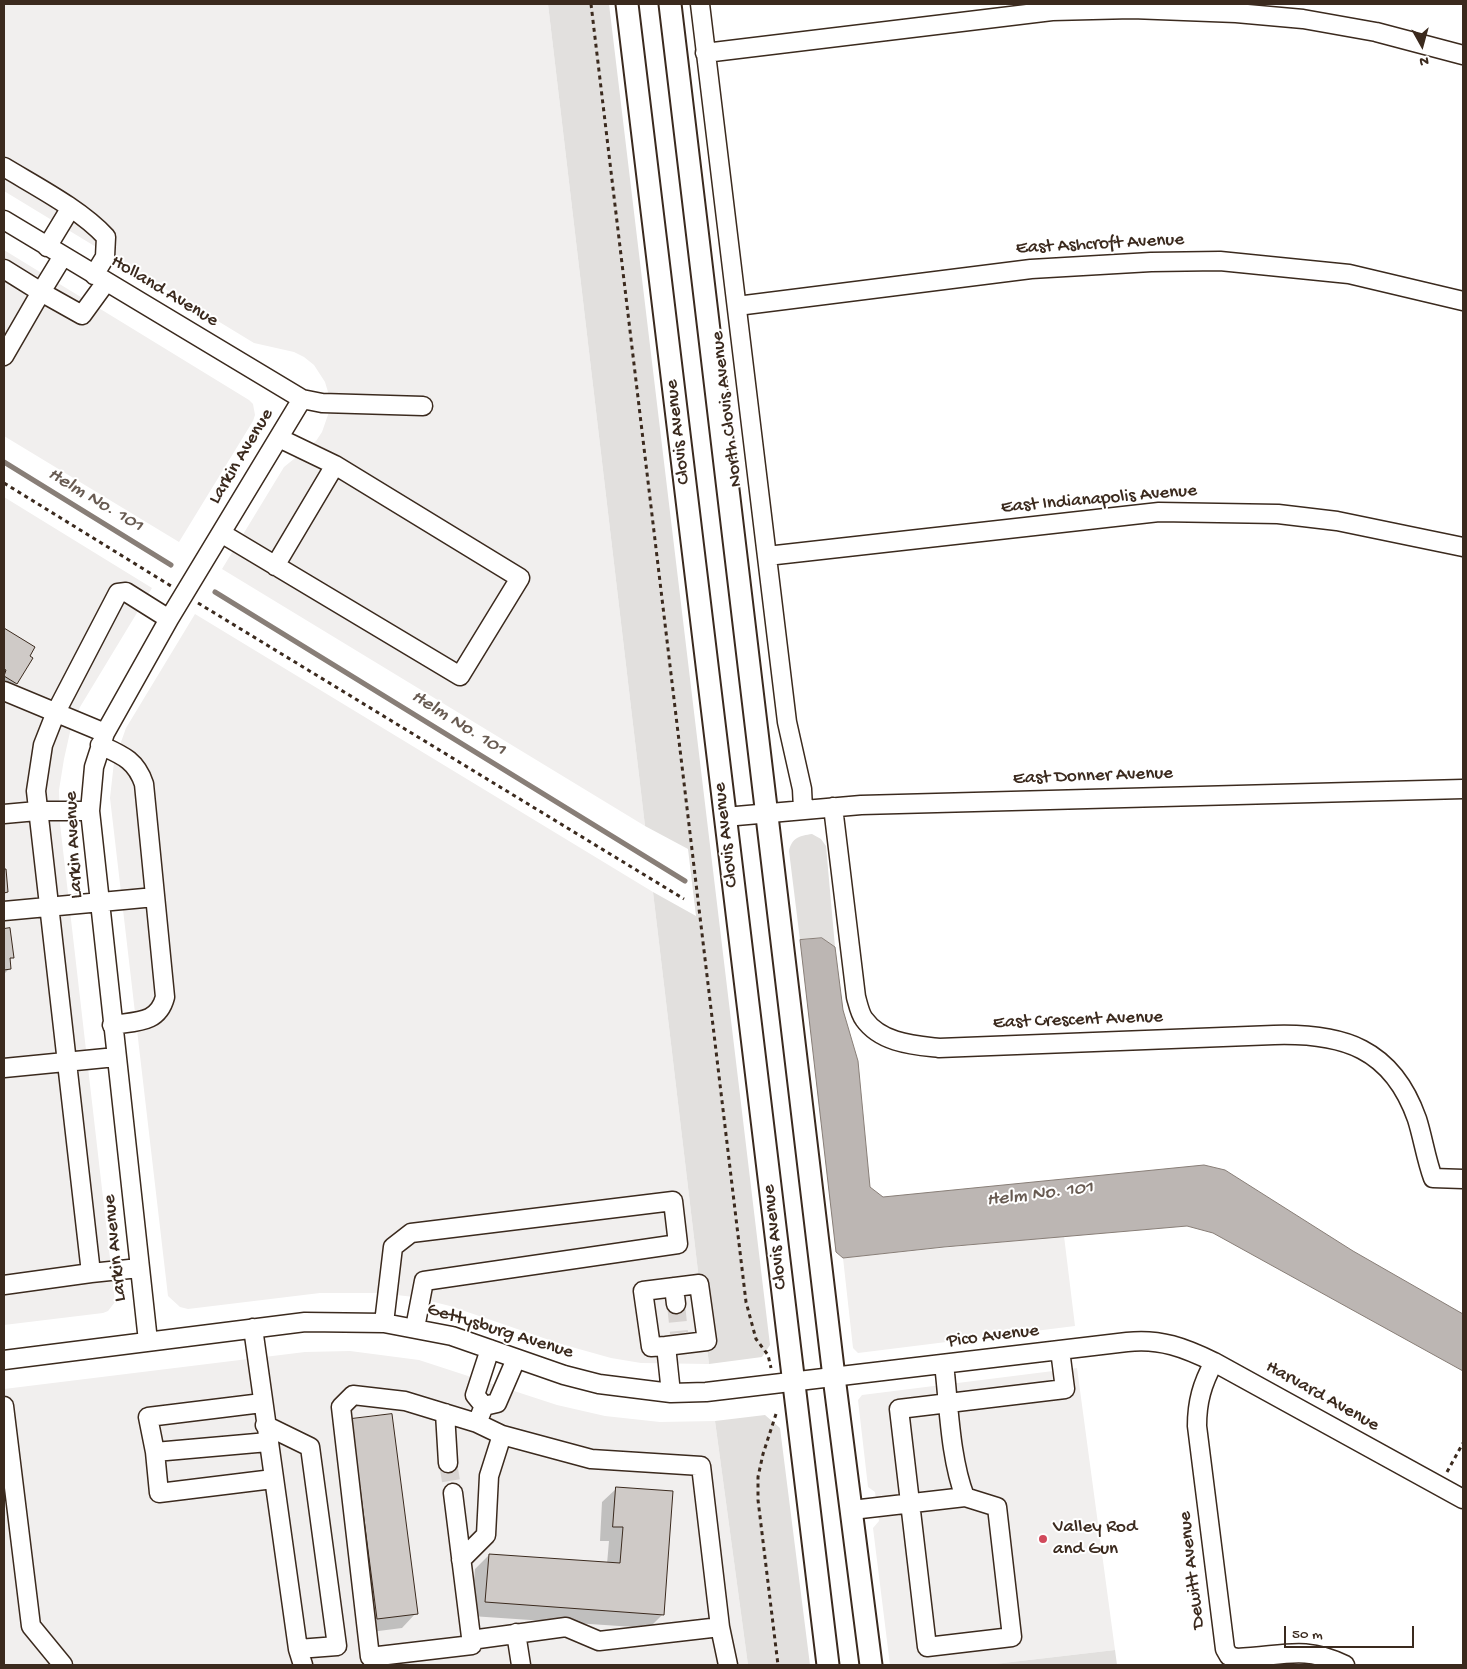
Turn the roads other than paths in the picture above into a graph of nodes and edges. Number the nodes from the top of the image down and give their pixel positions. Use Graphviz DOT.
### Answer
graph roads {
  1 [pos="627,4"];
  2 [pos="670,4"];
  3 [pos="700,4"];
  4 [pos="705,53"];
  5 [pos="1463,55"];
  6 [pos="4,167"];
  7 [pos="70,209"];
  8 [pos="4,220"];
  9 [pos="47,247"];
  10 [pos="64,256"];
  11 [pos="4,269"];
  12 [pos="100,278"];
  13 [pos="42,292"];
  14 [pos="1463,301"];
  15 [pos="737,306"];
  16 [pos="4,356"];
  17 [pos="302,399"];
  18 [pos="422,406"];
  19 [pos="280,438"];
  20 [pos="335,466"];
  21 [pos="221,533"];
  22 [pos="1463,547"];
  23 [pos="767,556"];
  24 [pos="275,566"];
  25 [pos="169,619"];
  26 [pos="4,691"];
  27 [pos="56,712"];
  28 [pos="102,739"];
  29 [pos="1463,789"];
  30 [pos="833,807"];
  31 [pos="804,809"];
  32 [pos="38,811"];
  33 [pos="90,811"];
  34 [pos="767,813"];
  35 [pos="4,814"];
  36 [pos="725,818"];
  37 [pos="155,897"];
  38 [pos="99,901"];
  39 [pos="50,905"];
  40 [pos="4,911"];
  41 [pos="112,1025"];
  42 [pos="116,1057"];
  43 [pos="68,1062"];
  44 [pos="4,1068"];
  45 [pos="1463,1179"];
  46 [pos="139,1268"];
  47 [pos="91,1273"];
  48 [pos="4,1285"];
  49 [pos="384,1323"];
  50 [pos="253,1328"];
  51 [pos="415,1328"];
  52 [pos="148,1341"];
  53 [pos="675,1341"];
  54 [pos="1157,1341"];
  55 [pos="490,1349"];
  56 [pos="1060,1350"];
  57 [pos="516,1358"];
  58 [pos="4,1360"];
  59 [pos="1214,1362"];
  60 [pos="944,1364"];
  61 [pos="834,1377"];
  62 [pos="784,1383"];
  63 [pos="671,1393"];
  64 [pos="949,1402"];
  65 [pos="262,1403"];
  66 [pos="4,1406"];
  67 [pos="484,1406"];
  68 [pos="445,1413"];
  69 [pos="477,1424"];
  70 [pos="267,1433"];
  71 [pos="502,1435"];
  72 [pos="155,1452"];
  73 [pos="448,1463"];
  74 [pos="273,1479"];
  75 [pos="453,1494"];
  76 [pos="965,1497"];
  77 [pos="1463,1499"];
  78 [pos="910,1504"];
  79 [pos="852,1510"];
  80 [pos="461,1560"];
  81 [pos="720,1627"];
  82 [pos="516,1633"];
  83 [pos="471,1640"];
  84 [pos="301,1657"];
  85 [pos="63,1665"];
  86 [pos="521,1665"];
  87 [pos="728,1665"];
  88 [pos="828,1665"];
  89 [pos="871,1665"];
  90 [pos="1345,1665"];
  1 -- 36 [label="main road, Clovis Avenue"];
  2 -- 34 [label="main road"];
  3 -- 4 [label="street, North Clovis Avenue"];
  4 -- 5 [label="street"];
  4 -- 15 [label="street, North Clovis Avenue"];
  6 -- 7 [label="street"];
  7 -- 9 [label="street"];
  7 -- 12 [label="street"];
  8 -- 9 [label="street, Holland Avenue"];
  9 -- 10 [label="street, Holland Avenue"];
  10 -- 12 [label="street, Holland Avenue"];
  10 -- 13 [label="street"];
  11 -- 13 [label="street"];
  12 -- 13 [label="street"];
  12 -- 17 [label="street, Holland Avenue"];
  13 -- 16 [label="street"];
  14 -- 15 [label="street, East Ashcroft Avenue"];
  15 -- 23 [label="street, North Clovis Avenue"];
  17 -- 18 [label="street"];
  17 -- 19 [label="street, Larkin Avenue"];
  19 -- 20 [label="street"];
  19 -- 21 [label="street, Larkin Avenue"];
  20 -- 24 [label="street"];
  20 -- 24 [label="street"];
  21 -- 24 [label="street"];
  21 -- 25 [label="street, Larkin Avenue"];
  22 -- 23 [label="street, East Indianapolis Avenue"];
  23 -- 31 [label="street, North Clovis Avenue"];
  25 -- 27 [label="street"];
  25 -- 28 [label="street, Larkin Avenue"];
  26 -- 27 [label="street"];
  27 -- 28 [label="street"];
  27 -- 32 [label="street"];
  28 -- 33 [label="street, Larkin Avenue"];
  28 -- 37 [label="street"];
  29 -- 30 [label="street, East Donner Avenue"];
  30 -- 31 [label="street, East Donner Avenue"];
  30 -- 45 [label="street, East Crescent Avenue"];
  31 -- 34 [label="street, East Donner Avenue"];
  32 -- 33 [label="street"];
  32 -- 35 [label="street"];
  32 -- 39 [label="street"];
  33 -- 38 [label="street, Larkin Avenue"];
  34 -- 36 [label="street, East Donner Avenue"];
  34 -- 61 [label="main road"];
  36 -- 62 [label="main road, Clovis Avenue"];
  37 -- 38 [label="street"];
  37 -- 41 [label="street"];
  38 -- 39 [label="street"];
  38 -- 41 [label="street, Larkin Avenue"];
  39 -- 40 [label="street"];
  39 -- 43 [label="street"];
  41 -- 42 [label="street, Larkin Avenue"];
  42 -- 43 [label="street"];
  42 -- 46 [label="street, Larkin Avenue"];
  43 -- 44 [label="street"];
  43 -- 47 [label="street"];
  46 -- 47 [label="street"];
  46 -- 52 [label="street, Larkin Avenue"];
  47 -- 48 [label="street"];
  49 -- 50 [label="street, Gettysburg Avenue"];
  49 -- 51 [label="street, Gettysburg Avenue"];
  49 -- 51 [label="street"];
  50 -- 52 [label="street, Gettysburg Avenue"];
  50 -- 65 [label="street"];
  51 -- 55 [label="street, Gettysburg Avenue"];
  52 -- 58 [label="street, Gettysburg Avenue"];
  53 -- 53 [label="street"];
  53 -- 63 [label="street"];
  54 -- 56 [label="street, Pico Avenue"];
  54 -- 59 [label="street, Harvard Avenue"];
  55 -- 57 [label="street, Gettysburg Avenue"];
  55 -- 67 [label="street"];
  56 -- 60 [label="street, Pico Avenue"];
  56 -- 64 [label="street"];
  57 -- 63 [label="street, Gettysburg Avenue"];
  57 -- 67 [label="street"];
  59 -- 77 [label="street, Harvard Avenue"];
  59 -- 90 [label="street, Dewitt Avenue"];
  60 -- 61 [label="street, Pico Avenue"];
  60 -- 64 [label="street"];
  61 -- 62 [label="street, Gettysburg Avenue"];
  61 -- 79 [label="main road"];
  62 -- 63 [label="street, Gettysburg Avenue"];
  62 -- 88 [label="main road, Clovis Avenue"];
  64 -- 76 [label="street"];
  64 -- 78 [label="street"];
  65 -- 70 [label="street"];
  65 -- 72 [label="street"];
  66 -- 85 [label="street"];
  67 -- 69 [label="street"];
  68 -- 69 [label="street"];
  68 -- 73 [label="street"];
  68 -- 83 [label="street"];
  69 -- 71 [label="street"];
  70 -- 72 [label="street"];
  70 -- 74 [label="street"];
  70 -- 84 [label="street"];
  71 -- 80 [label="street"];
  71 -- 81 [label="street"];
  72 -- 74 [label="street"];
  74 -- 84 [label="street"];
  75 -- 80 [label="street"];
  76 -- 78 [label="street"];
  76 -- 78 [label="street"];
  78 -- 79 [label="street"];
  79 -- 89 [label="main road"];
  80 -- 83 [label="street"];
  81 -- 82 [label="street"];
  81 -- 87 [label="street"];
  82 -- 83 [label="street"];
  82 -- 86 [label="street"];
}
